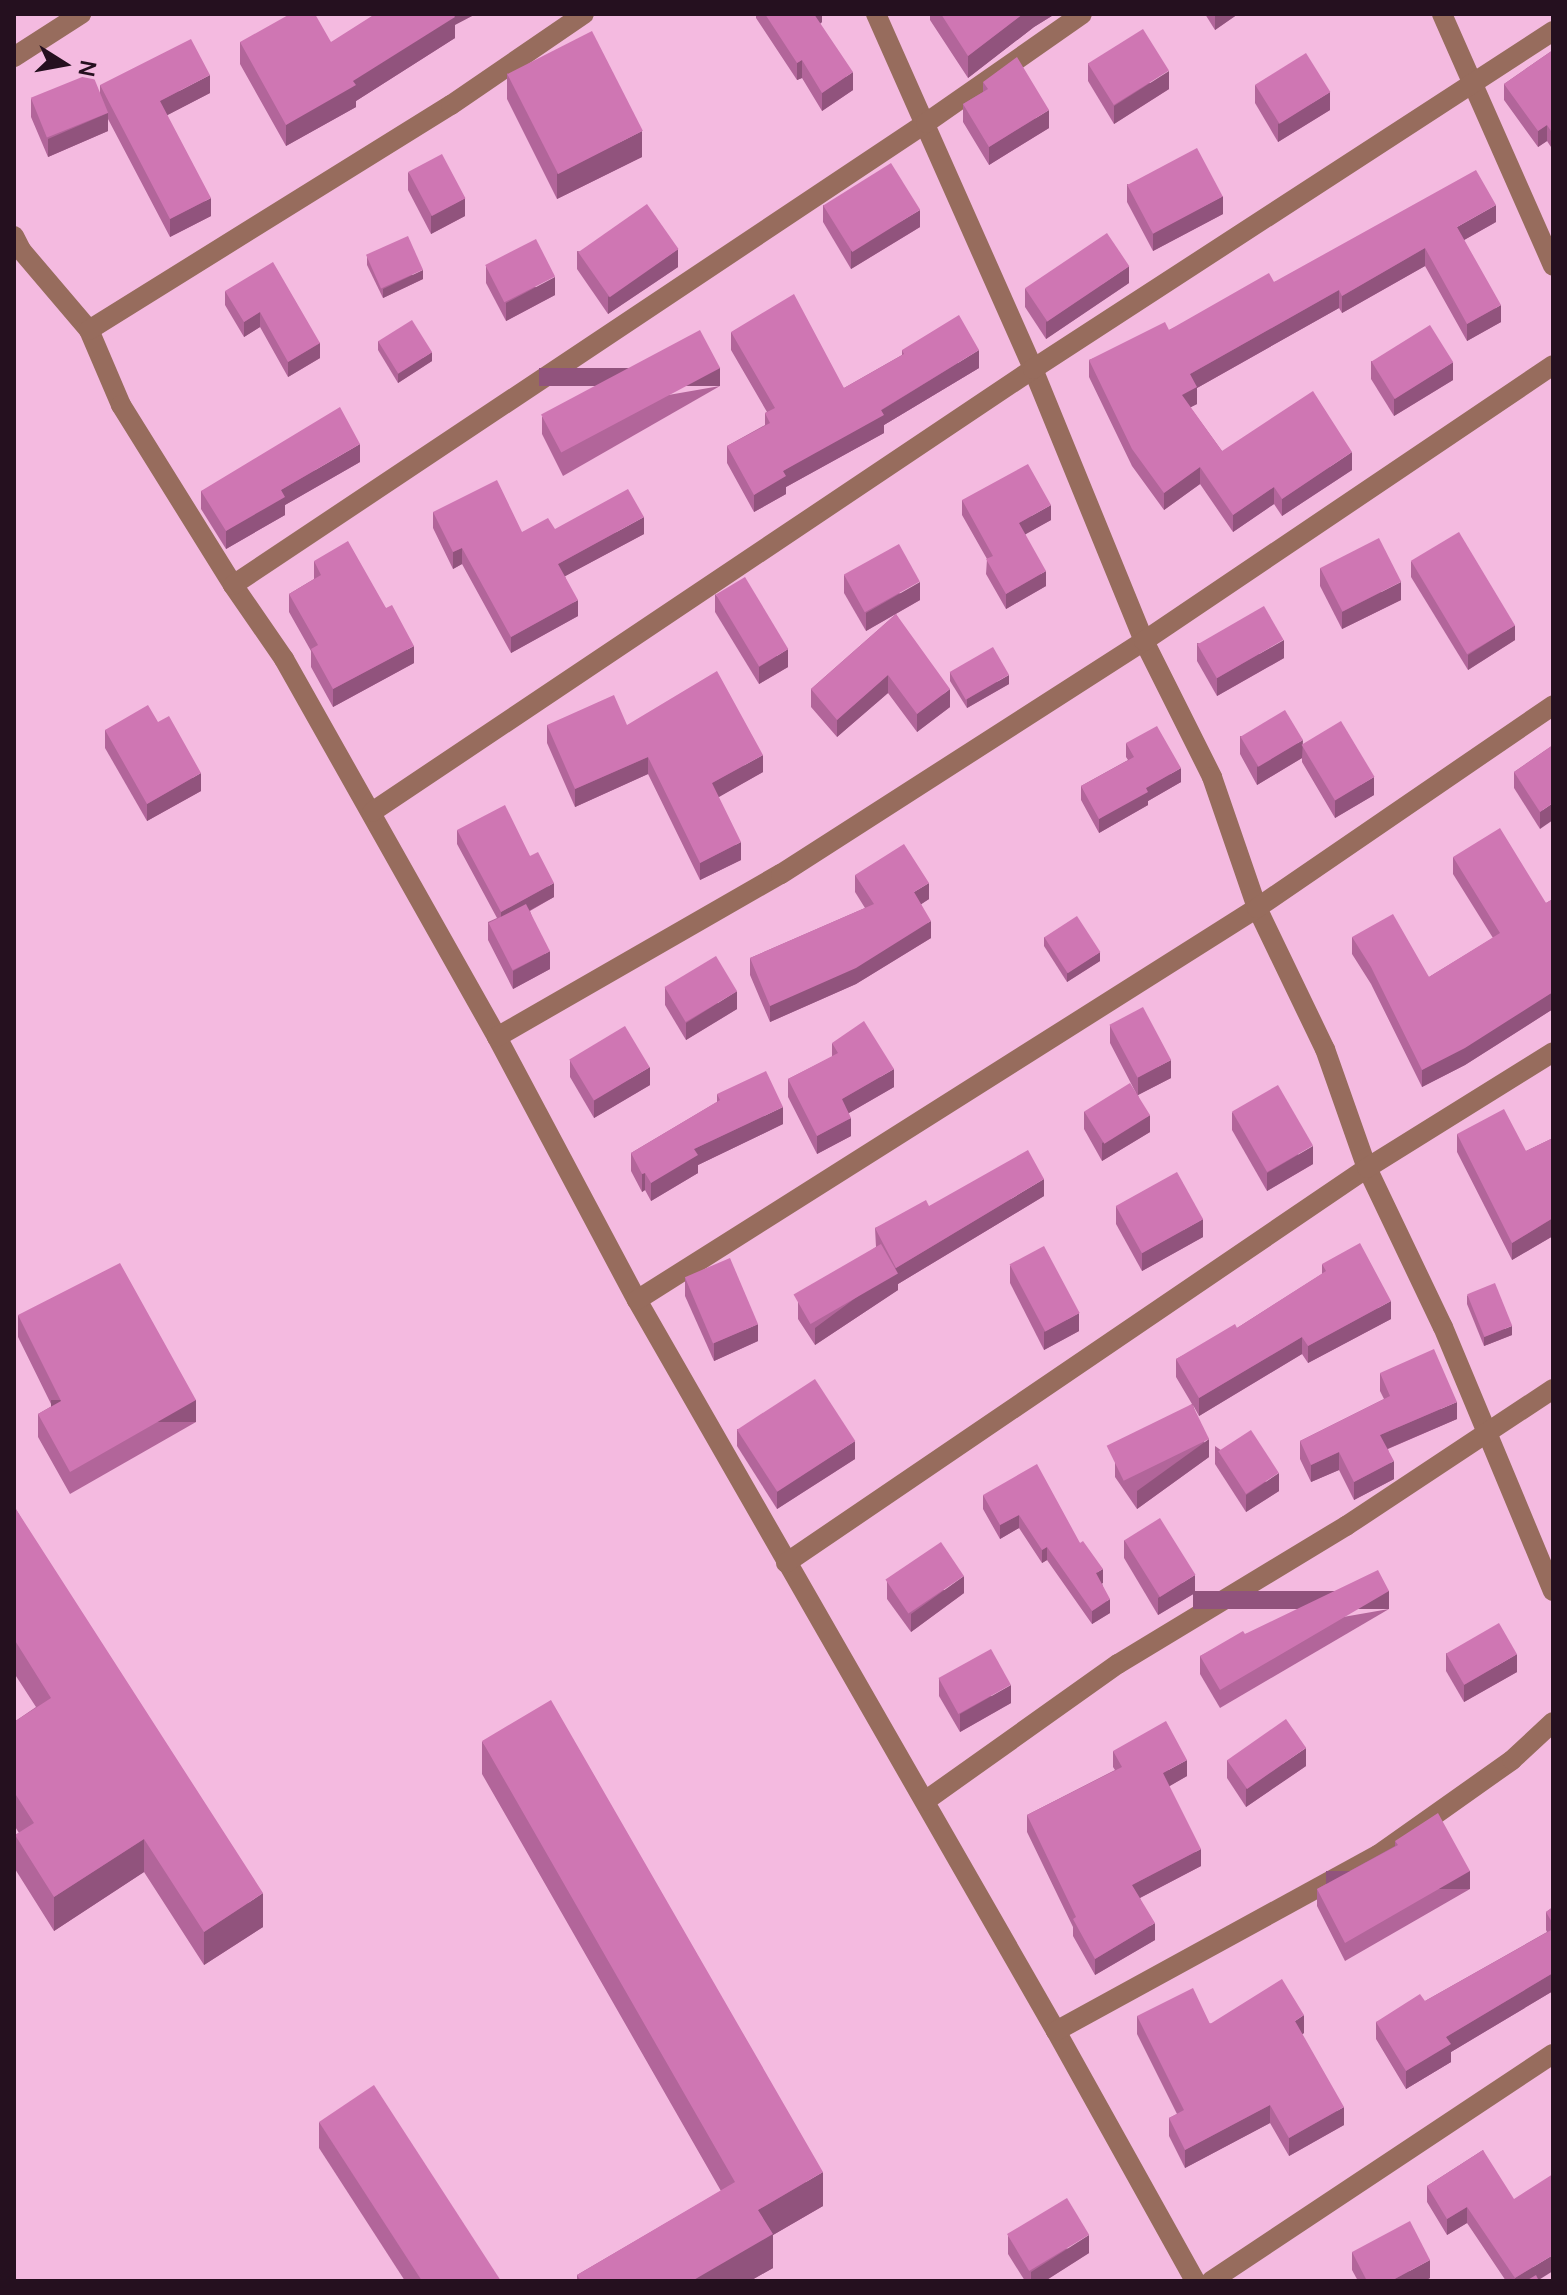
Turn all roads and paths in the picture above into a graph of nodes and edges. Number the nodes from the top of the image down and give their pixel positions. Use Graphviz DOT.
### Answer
graph roads {
  1 [pos="81,14"];
  2 [pos="584,14"];
  3 [pos="876,14"];
  4 [pos="1082,14"];
  5 [pos="1442,14"];
  6 [pos="1553,31"];
  7 [pos="14,57"];
  8 [pos="1471,85"];
  9 [pos="926,123"];
  10 [pos="14,236"];
  11 [pos="1553,266"];
  12 [pos="89,330"];
  13 [pos="1553,365"];
  14 [pos="1033,369"];
  15 [pos="233,585"];
  16 [pos="1144,641"];
  17 [pos="1553,705"];
  18 [pos="372,812"];
  19 [pos="1257,908"];
  20 [pos="497,1037"];
  21 [pos="1553,1052"];
  22 [pos="1367,1168"];
  23 [pos="637,1300"];
  24 [pos="1553,1389"];
  25 [pos="1485,1435"];
  26 [pos="786,1563"];
  27 [pos="1553,1591"];
  28 [pos="1553,1722"];
  29 [pos="925,1801"];
  30 [pos="1056,2031"];
  31 [pos="1553,2054"];
  32 [pos="1195,2281"];
  33 [pos="1211,2281"];
  1 -- 7 [label="street"];
  2 -- 12 [label="street"];
  3 -- 9 [label="street"];
  4 -- 9 [label="street"];
  5 -- 8 [label="street"];
  6 -- 8 [label="street"];
  8 -- 11 [label="street"];
  8 -- 14 [label="street"];
  9 -- 14 [label="street"];
  9 -- 15 [label="street"];
  10 -- 12 [label="street"];
  12 -- 15 [label="street"];
  13 -- 16 [label="street"];
  14 -- 16 [label="street"];
  14 -- 18 [label="street"];
  15 -- 18 [label="street"];
  16 -- 19 [label="street"];
  16 -- 20 [label="street"];
  17 -- 19 [label="street"];
  18 -- 20 [label="street"];
  19 -- 22 [label="street"];
  19 -- 23 [label="street"];
  20 -- 23 [label="street"];
  21 -- 22 [label="street"];
  22 -- 25 [label="street"];
  22 -- 26 [label="street"];
  23 -- 26 [label="street"];
  24 -- 25 [label="street"];
  25 -- 27 [label="street"];
  25 -- 29 [label="street"];
  26 -- 29 [label="street"];
  28 -- 30 [label="street"];
  29 -- 30 [label="street"];
  30 -- 32 [label="street"];
  31 -- 33 [label="street"];
}
